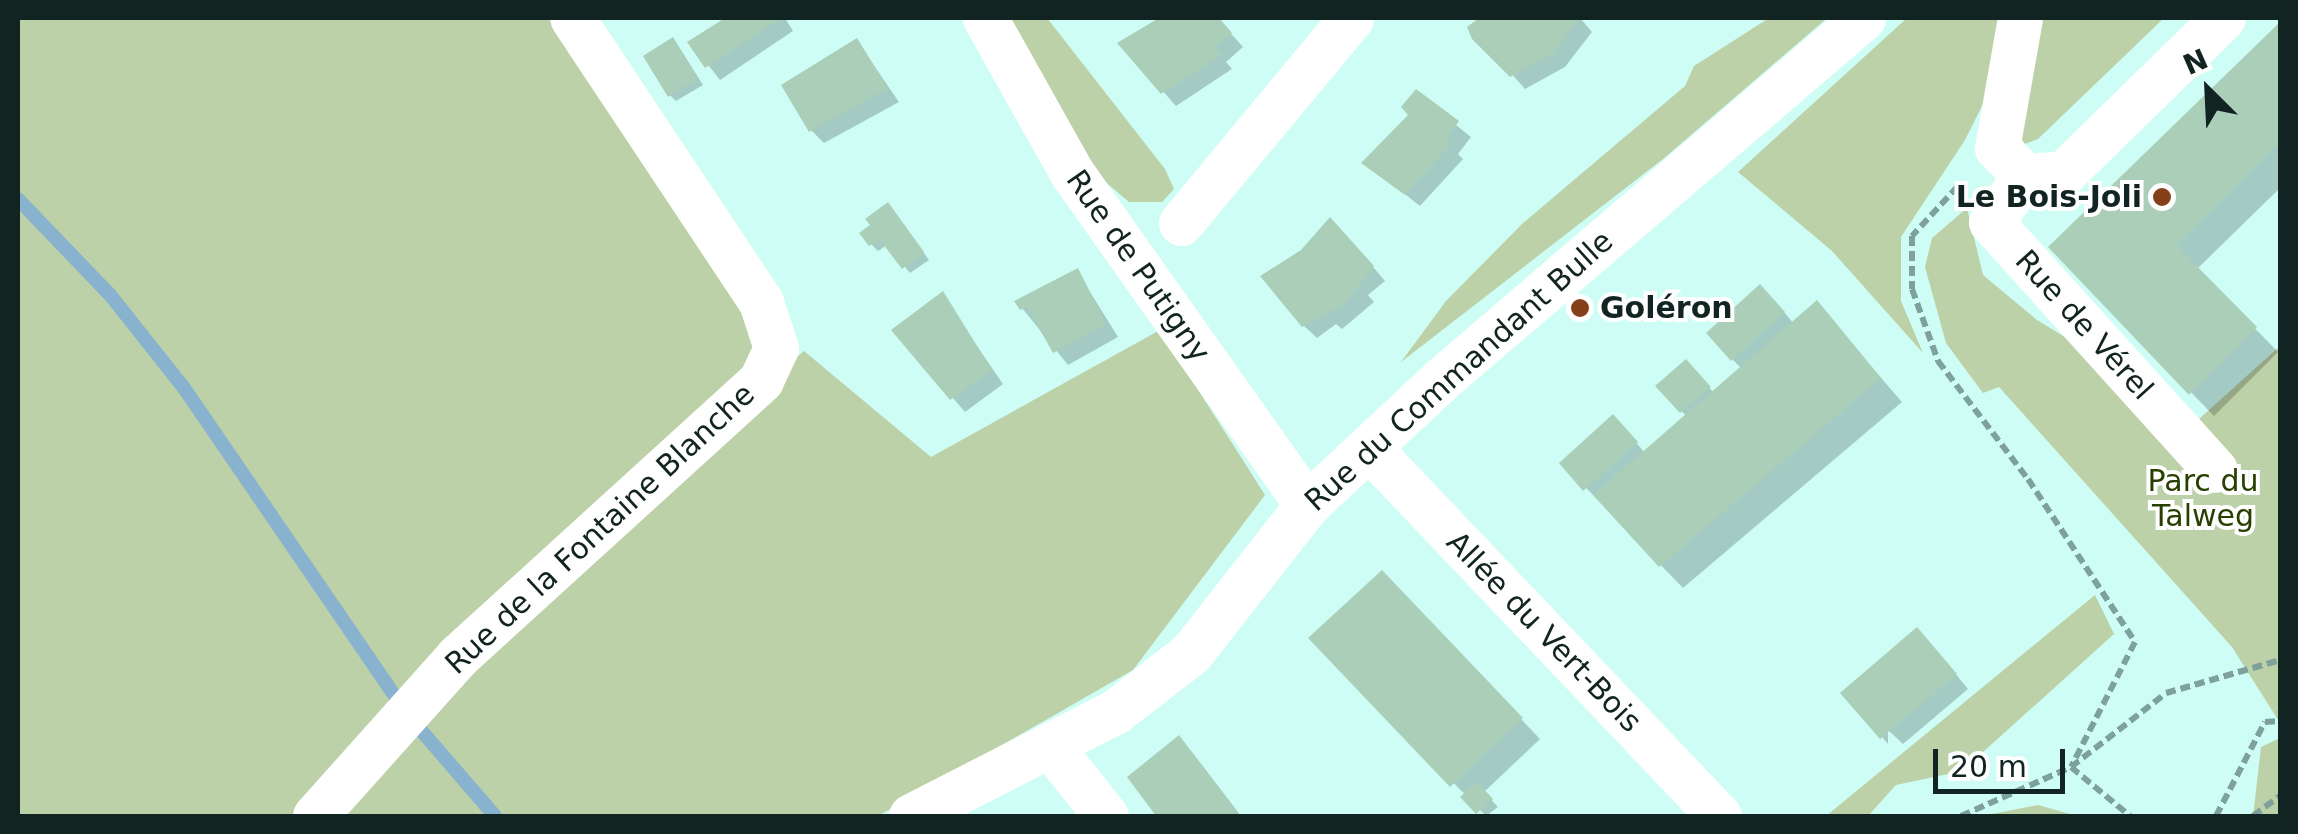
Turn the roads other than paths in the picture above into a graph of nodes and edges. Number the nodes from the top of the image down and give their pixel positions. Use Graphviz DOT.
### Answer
graph roads {
  1 [pos="572,18"];
  2 [pos="985,18"];
  3 [pos="1351,18"];
  4 [pos="1863,18"];
  5 [pos="2020,18"];
  6 [pos="2223,18"];
  7 [pos="2024,176"];
  8 [pos="1181,223"];
  9 [pos="1369,448"];
  10 [pos="2216,470"];
  11 [pos="1306,505"];
  12 [pos="1052,747"];
  13 [pos="315,816"];
  14 [pos="911,816"];
  15 [pos="1106,816"];
  16 [pos="1719,816"];
  1 -- 13 [label="street, Rue de la Fontaine Blanche"];
  2 -- 11 [label="street, Rue de Putigny"];
  3 -- 8 [label="street"];
  4 -- 9 [label="street, Rue du Commandant Bulle"];
  5 -- 7 [label="street"];
  6 -- 7 [label="street"];
  7 -- 10 [label="street, Rue de Vérel"];
  9 -- 11 [label="street, Rue du Commandant Bulle"];
  9 -- 16 [label="street, Allée du Vert-Bois"];
  11 -- 12 [label="street, Rue du Commandant Bulle"];
  12 -- 14 [label="street, Rue du Commandant Bulle"];
  12 -- 15 [label="street"];
}
